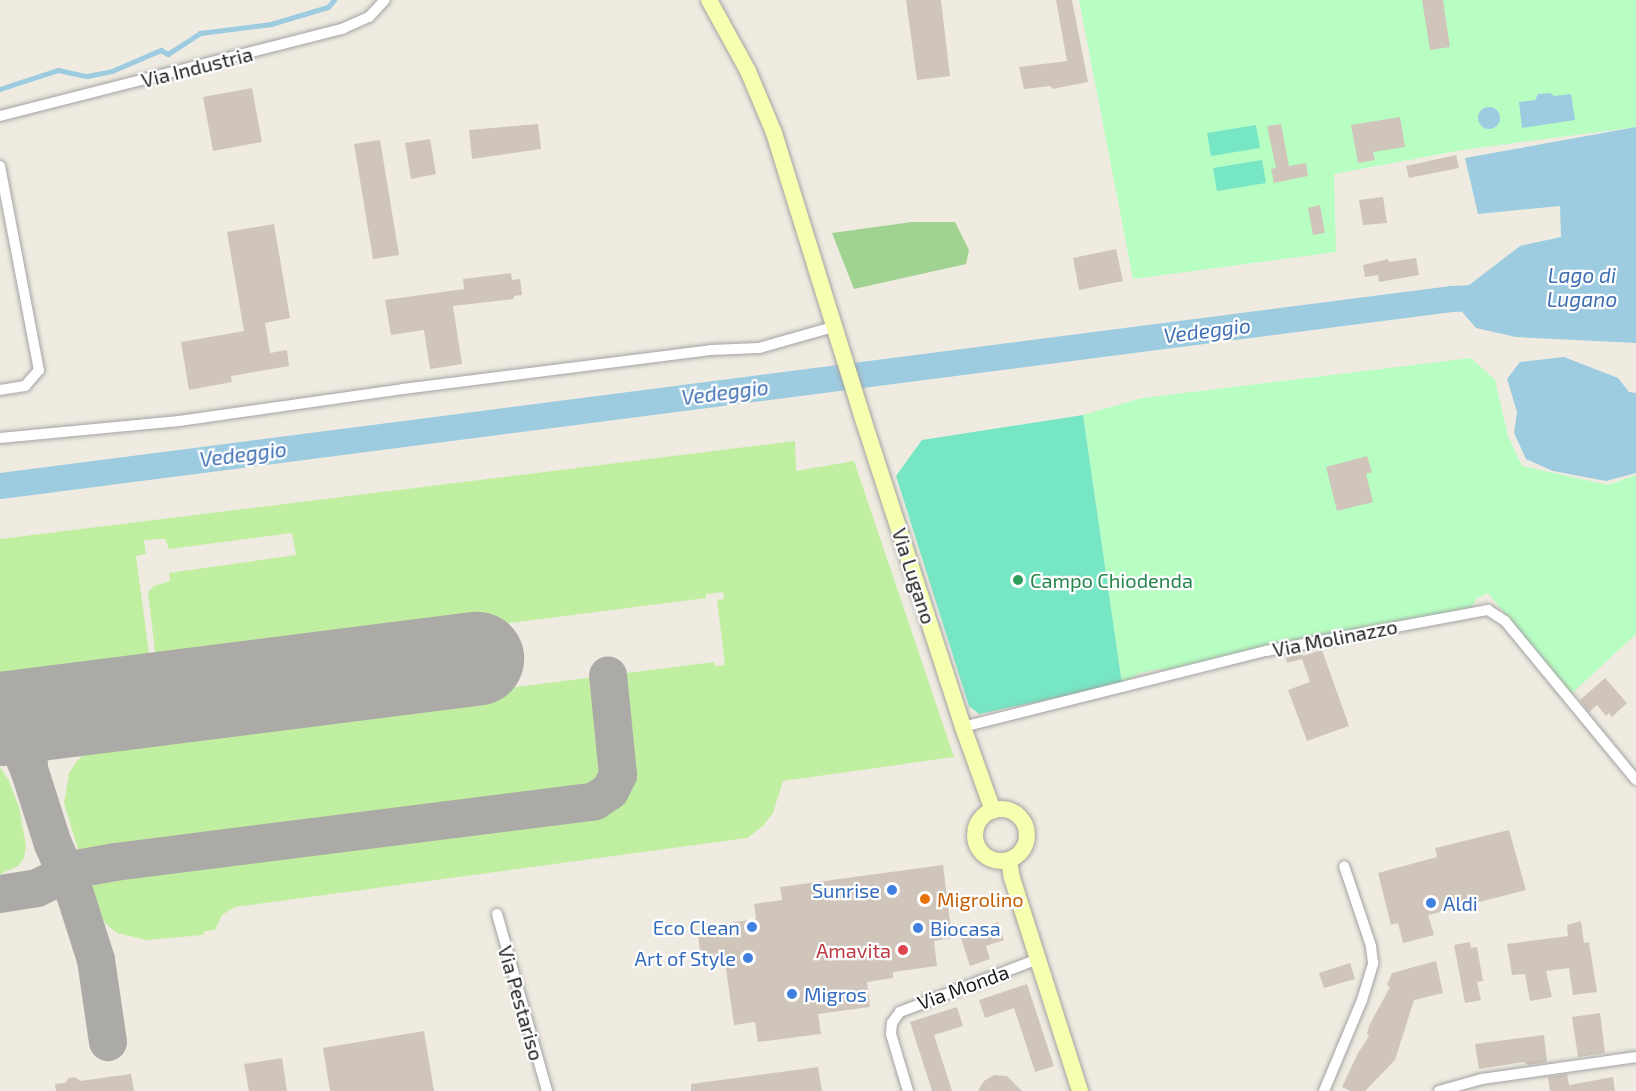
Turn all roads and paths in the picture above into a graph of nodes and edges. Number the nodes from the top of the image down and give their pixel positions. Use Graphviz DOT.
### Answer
graph roads {
  1 [pos="385,0"];
  2 [pos="709,0"];
  3 [pos="0,116"];
  4 [pos="0,166"];
  5 [pos="835,334"];
  6 [pos="0,390"];
  7 [pos="0,438"];
  8 [pos="963,727"];
  9 [pos="1636,780"];
  10 [pos="993,811"];
  11 [pos="1009,860"];
  12 [pos="1344,866"];
  13 [pos="497,914"];
  14 [pos="1038,959"];
  15 [pos="1636,1057"];
  16 [pos="547,1091"];
  17 [pos="909,1091"];
  18 [pos="1080,1091"];
  19 [pos="1323,1091"];
  20 [pos="1439,1091"];
  1 -- 3 [label="street, Via Industria"];
  2 -- 5 [label="main road, Via Lugano"];
  4 -- 6 [label="street"];
  5 -- 7 [label="street"];
  5 -- 8 [label="main road, Via Lugano"];
  8 -- 9 [label="street, Via Molinazzo"];
  8 -- 10 [label="main road, Via Lugano"];
  10 -- 11 [label="main road"];
  10 -- 11 [label="main road"];
  11 -- 14 [label="main road"];
  12 -- 19 [label="street"];
  13 -- 16 [label="street, Via Pestariso"];
  14 -- 17 [label="street, Via Monda"];
  14 -- 18 [label="main road"];
  15 -- 20 [label="street"];
}
